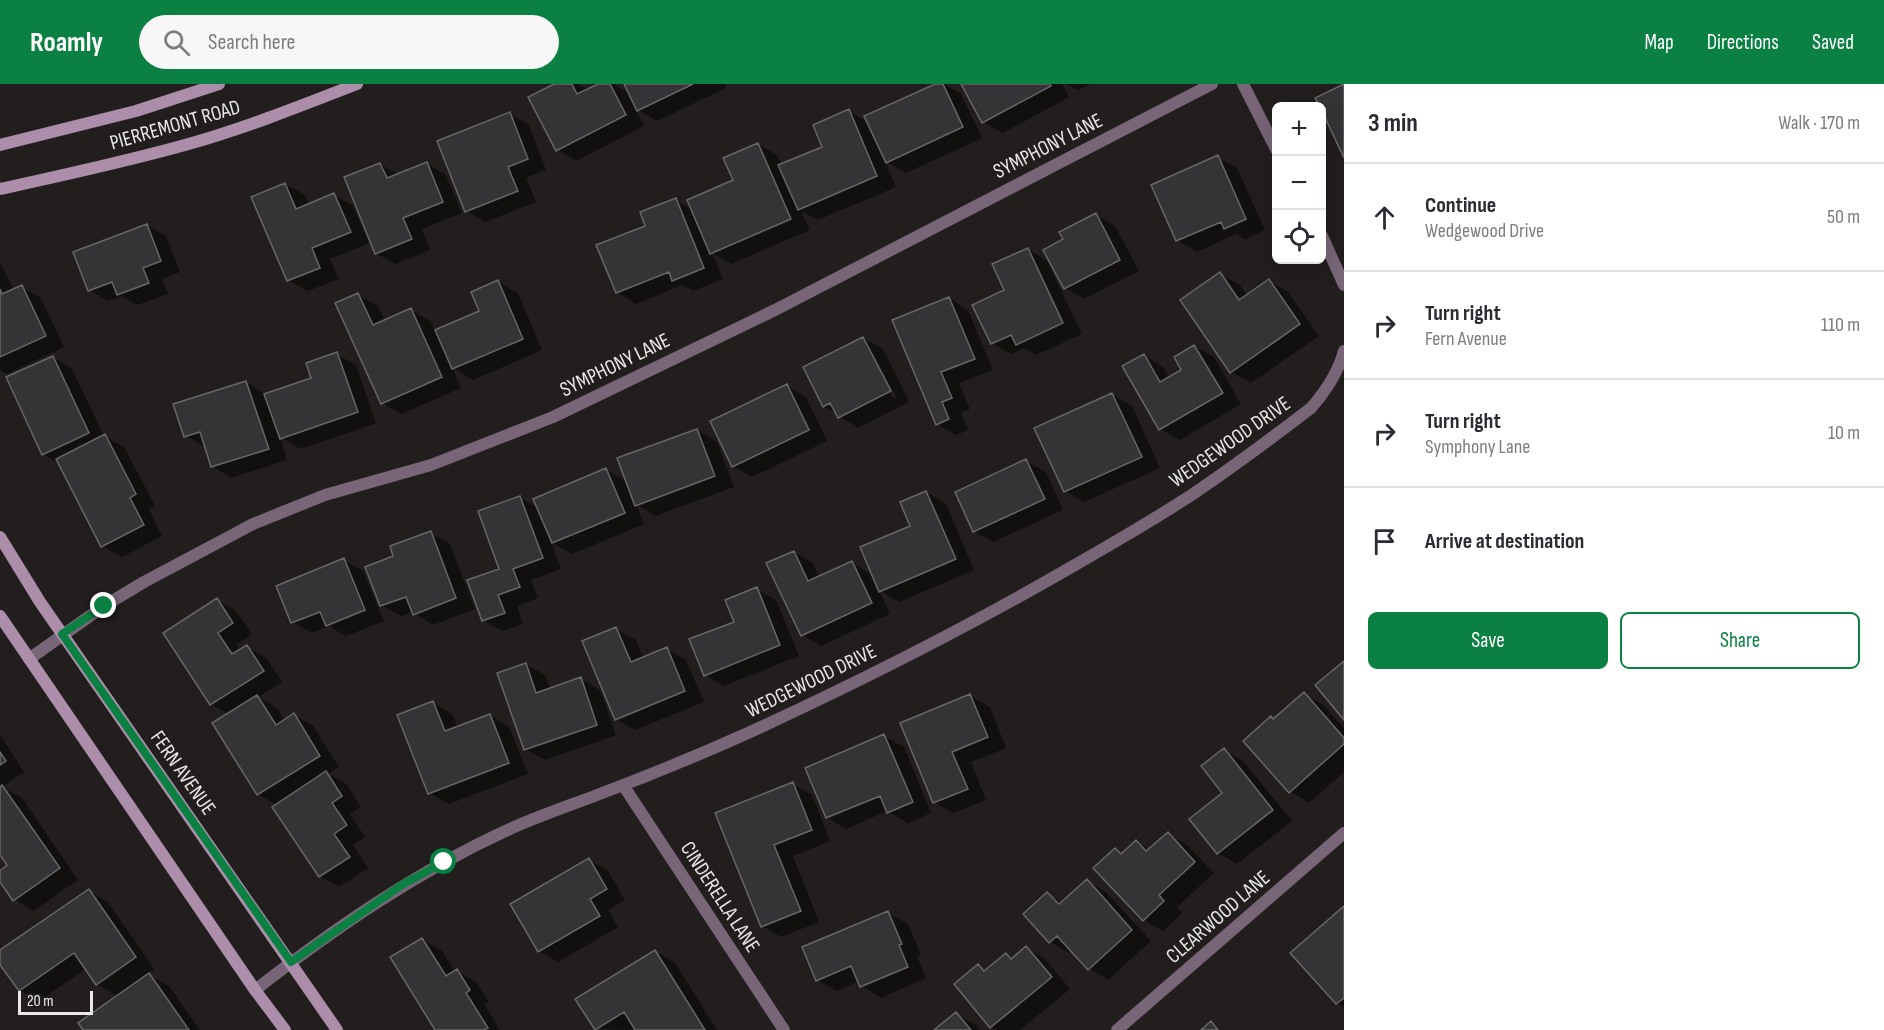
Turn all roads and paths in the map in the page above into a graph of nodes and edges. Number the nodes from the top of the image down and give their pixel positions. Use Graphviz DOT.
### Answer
graph roads {
  1 [pos="219,84"];
  2 [pos="357,84"];
  3 [pos="1212,84"];
  4 [pos="1243,84"];
  5 [pos="1272,140"];
  6 [pos="0,145"];
  7 [pos="0,189"];
  8 [pos="1326,245"];
  9 [pos="1344,285"];
  10 [pos="1344,351"];
  11 [pos="0,537"];
  12 [pos="0,616"];
  13 [pos="62,634"];
  14 [pos="29,659"];
  15 [pos="623,785"];
  16 [pos="1344,833"];
  17 [pos="291,962"];
  18 [pos="255,990"];
  19 [pos="285,1030"];
  20 [pos="338,1030"];
  21 [pos="784,1030"];
  22 [pos="1117,1030"];
  1 -- 6 [label="street, PIERREMONT ROAD"];
  2 -- 7 [label="street, PIERREMONT ROAD"];
  3 -- 13 [label="street, SYMPHONY LANE"];
  4 -- 5 [label="street"];
  8 -- 9 [label="street"];
  10 -- 15 [label="street, WEDGEWOOD DRIVE"];
  11 -- 13 [label="street, FERN AVENUE"];
  12 -- 14 [label="street"];
  13 -- 14 [label="street, SYMPHONY LANE"];
  13 -- 17 [label="street, FERN AVENUE"];
  14 -- 18 [label="street"];
  15 -- 17 [label="street, WEDGEWOOD DRIVE"];
  15 -- 21 [label="street, CINDERELLA LANE"];
  16 -- 22 [label="street, CLEARWOOD LANE"];
  17 -- 18 [label="street, WEDGEWOOD DRIVE"];
  17 -- 20 [label="street, FERN AVENUE"];
  18 -- 19 [label="street"];
}
